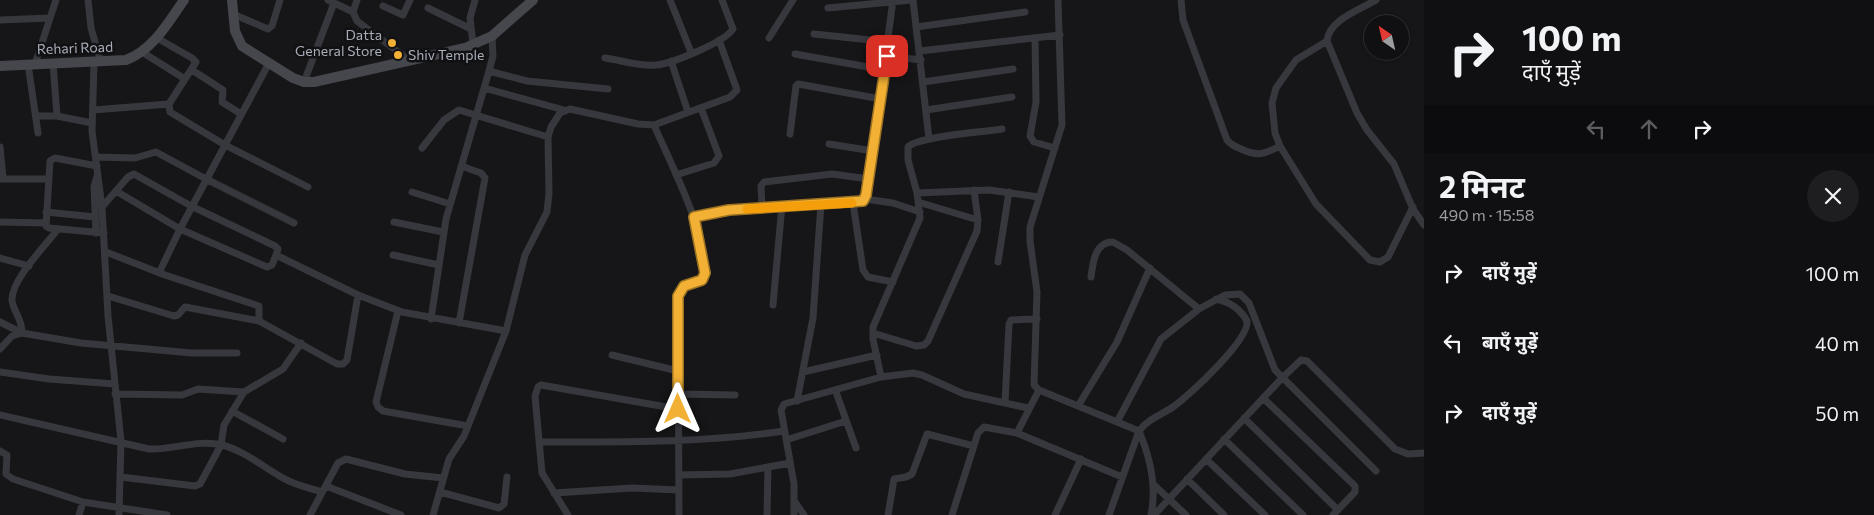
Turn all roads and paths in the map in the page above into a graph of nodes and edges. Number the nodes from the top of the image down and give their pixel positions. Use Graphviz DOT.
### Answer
graph roads {
  1 [pos="56,0"];
  2 [pos="88,0"];
  3 [pos="184,0"];
  4 [pos="232,0"];
  5 [pos="280,0"];
  6 [pos="357,0"];
  7 [pos="410,0"];
  8 [pos="475,0"];
  9 [pos="533,0"];
  10 [pos="670,0"];
  11 [pos="722,0"];
  12 [pos="793,0"];
  13 [pos="912,0"];
  14 [pos="1058,0"];
  15 [pos="1181,0"];
  16 [pos="1376,0"];
  17 [pos="331,1"];
  18 [pos="893,1"];
  19 [pos="864,2"];
  20 [pos="382,6"];
  21 [pos="428,8"];
  22 [pos="828,8"];
  23 [pos="353,12"];
  24 [pos="1025,12"];
  25 [pos="233,14"];
  26 [pos="50,18"];
  27 [pos="0,20"];
  28 [pos="916,27"];
  29 [pos="471,29"];
  30 [pos="814,34"];
  31 [pos="1060,35"];
  32 [pos="492,36"];
  33 [pos="157,38"];
  34 [pos="769,38"];
  35 [pos="1035,38"];
  36 [pos="719,40"];
  37 [pos="1327,41"];
  38 [pos="889,42"];
  39 [pos="473,44"];
  40 [pos="920,51"];
  41 [pos="142,52"];
  42 [pos="691,52"];
  43 [pos="795,54"];
  44 [pos="887,56"];
  45 [pos="605,58"];
  46 [pos="410,60"];
  47 [pos="921,60"];
  48 [pos="671,61"];
  49 [pos="53,63"];
  50 [pos="98,63"];
  51 [pos="269,63"];
  52 [pos="32,64"];
  53 [pos="0,66"];
  54 [pos="1013,69"];
  55 [pos="192,70"];
  56 [pos="885,70"];
  57 [pos="489,71"];
  58 [pos="185,79"];
  59 [pos="304,82"];
  60 [pos="923,82"];
  61 [pos="484,88"];
  62 [pos="608,89"];
  63 [pos="1012,96"];
  64 [pos="881,99"];
  65 [pos="169,104"];
  66 [pos="701,108"];
  67 [pos="93,110"];
  68 [pos="564,110"];
  69 [pos="926,110"];
  70 [pos="688,112"];
  71 [pos="241,114"];
  72 [pos="477,114"];
  73 [pos="36,116"];
  74 [pos="57,116"];
  75 [pos="92,123"];
  76 [pos="654,125"];
  77 [pos="1002,129"];
  78 [pos="38,134"];
  79 [pos="790,134"];
  80 [pos="548,138"];
  81 [pos="929,139"];
  82 [pos="225,144"];
  83 [pos="829,144"];
  84 [pos="1280,146"];
  85 [pos="0,147"];
  86 [pos="422,148"];
  87 [pos="1055,148"];
  88 [pos="873,150"];
  89 [pos="96,157"];
  90 [pos="461,166"];
  91 [pos="98,170"];
  92 [pos="676,175"];
  93 [pos="2,178"];
  94 [pos="48,179"];
  95 [pos="206,179"];
  96 [pos="869,179"];
  97 [pos="308,187"];
  98 [pos="974,190"];
  99 [pos="116,191"];
  100 [pos="412,192"];
  101 [pos="1009,192"];
  102 [pos="917,193"];
  103 [pos="1039,197"];
  104 [pos="865,198"];
  105 [pos="918,202"];
  106 [pos="852,203"];
  107 [pos="450,204"];
  108 [pos="821,204"];
  109 [pos="782,205"];
  110 [pos="191,206"];
  111 [pos="102,207"];
  112 [pos="762,207"];
  113 [pos="1412,207"];
  114 [pos="46,212"];
  115 [pos="920,212"];
  116 [pos="95,217"];
  117 [pos="694,217"];
  118 [pos="978,220"];
  119 [pos="0,222"];
  120 [pos="394,222"];
  121 [pos="46,223"];
  122 [pos="294,223"];
  123 [pos="1424,225"];
  124 [pos="58,229"];
  125 [pos="180,229"];
  126 [pos="443,232"];
  127 [pos="96,233"];
  128 [pos="104,234"];
  129 [pos="106,252"];
  130 [pos="276,255"];
  131 [pos="392,255"];
  132 [pos="0,258"];
  133 [pos="998,262"];
  134 [pos="439,265"];
  135 [pos="29,266"];
  136 [pos="1150,268"];
  137 [pos="159,273"];
  138 [pos="1091,277"];
  139 [pos="893,282"];
  140 [pos="358,295"];
  141 [pos="108,296"];
  142 [pos="1216,299"];
  143 [pos="773,305"];
  144 [pos="1198,309"];
  145 [pos="398,311"];
  146 [pos="431,319"];
  147 [pos="1036,319"];
  148 [pos="259,321"];
  149 [pos="0,322"];
  150 [pos="459,323"];
  151 [pos="506,331"];
  152 [pos="22,333"];
  153 [pos="873,333"];
  154 [pos="301,343"];
  155 [pos="111,345"];
  156 [pos="0,349"];
  157 [pos="237,353"];
  158 [pos="612,355"];
  159 [pos="877,355"];
  160 [pos="678,371"];
  161 [pos="0,372"];
  162 [pos="803,372"];
  163 [pos="881,377"];
  164 [pos="1282,378"];
  165 [pos="115,384"];
  166 [pos="1039,390"];
  167 [pos="244,392"];
  168 [pos="836,392"];
  169 [pos="115,394"];
  170 [pos="678,394"];
  171 [pos="735,395"];
  172 [pos="1263,398"];
  173 [pos="797,402"];
  174 [pos="1005,403"];
  175 [pos="1078,406"];
  176 [pos="1028,408"];
  177 [pos="678,409"];
  178 [pos="232,411"];
  179 [pos="0,415"];
  180 [pos="1244,418"];
  181 [pos="846,421"];
  182 [pos="1117,422"];
  183 [pos="468,426"];
  184 [pos="784,431"];
  185 [pos="1139,431"];
  186 [pos="1017,433"];
  187 [pos="283,439"];
  188 [pos="1224,439"];
  189 [pos="121,440"];
  190 [pos="786,440"];
  191 [pos="539,442"];
  192 [pos="678,442"];
  193 [pos="221,445"];
  194 [pos="974,446"];
  195 [pos="856,448"];
  196 [pos="0,451"];
  197 [pos="1424,453"];
  198 [pos="1081,459"];
  199 [pos="1206,459"];
  200 [pos="790,463"];
  201 [pos="768,467"];
  202 [pos="1376,471"];
  203 [pos="678,475"];
  204 [pos="121,477"];
  205 [pos="507,477"];
  206 [pos="443,478"];
  207 [pos="1122,478"];
  208 [pos="1187,479"];
  209 [pos="1153,484"];
  210 [pos="324,489"];
  211 [pos="679,490"];
  212 [pos="440,492"];
  213 [pos="554,493"];
  214 [pos="1169,499"];
  215 [pos="84,502"];
  216 [pos="795,502"];
  217 [pos="119,507"];
  218 [pos="1336,513"];
  219 [pos="79,515"];
  220 [pos="120,515"];
  221 [pos="167,515"];
  222 [pos="310,515"];
  223 [pos="401,515"];
  224 [pos="433,515"];
  225 [pos="568,515"];
  226 [pos="679,515"];
  227 [pos="767,515"];
  228 [pos="794,515"];
  229 [pos="804,515"];
  230 [pos="888,515"];
  231 [pos="952,515"];
  232 [pos="1055,515"];
  233 [pos="1109,515"];
  234 [pos="1153,515"];
  235 [pos="1186,515"];
  236 [pos="1224,515"];
  237 [pos="1265,515"];
  238 [pos="1303,515"];
  1 -- 26 [label="street"];
  2 -- 50 [label="street"];
  3 -- 33 [label="main road, Rehari Road"];
  4 -- 25 [label="main road"];
  5 -- 25 [label="street"];
  6 -- 23 [label="street"];
  7 -- 20 [label="street"];
  8 -- 29 [label="street"];
  9 -- 32 [label="main road"];
  10 -- 42 [label="street"];
  11 -- 36 [label="street"];
  12 -- 34 [label="street"];
  13 -- 18 [label="street"];
  13 -- 28 [label="street"];
  14 -- 31 [label="street"];
  15 -- 84 [label="street"];
  16 -- 37 [label="street"];
  17 -- 23 [label="street"];
  17 -- 59 [label="street"];
  18 -- 19 [label="street"];
  18 -- 38 [label="street"];
  19 -- 22 [label="street"];
  21 -- 29 [label="street"];
  23 -- 46 [label="street"];
  24 -- 28 [label="street"];
  25 -- 51 [label="main road"];
  26 -- 27 [label="street"];
  26 -- 52 [label="street"];
  28 -- 40 [label="street"];
  29 -- 39 [label="street"];
  30 -- 38 [label="street"];
  31 -- 35 [label="street"];
  31 -- 87 [label="street"];
  32 -- 39 [label="main road"];
  32 -- 57 [label="street"];
  33 -- 41 [label="main road, Rehari Road"];
  33 -- 55 [label="street"];
  35 -- 40 [label="street"];
  35 -- 87 [label="street"];
  36 -- 42 [label="street"];
  36 -- 66 [label="street"];
  37 -- 84 [label="street"];
  37 -- 113 [label="street"];
  38 -- 44 [label="street"];
  39 -- 46 [label="main road"];
  40 -- 47 [label="street"];
  41 -- 50 [label="main road, Rehari Road"];
  41 -- 58 [label="street"];
  42 -- 48 [label="street"];
  43 -- 56 [label="street"];
  44 -- 47 [label="street"];
  44 -- 56 [label="street"];
  45 -- 48 [label="street"];
  46 -- 59 [label="main road"];
  47 -- 60 [label="street"];
  48 -- 70 [label="street"];
  49 -- 50 [label="main road, Rehari Road"];
  49 -- 52 [label="main road, Rehari Road"];
  49 -- 74 [label="street"];
  50 -- 67 [label="street"];
  51 -- 59 [label="main road"];
  51 -- 71 [label="street"];
  52 -- 53 [label="main road, Rehari Road"];
  52 -- 73 [label="street"];
  54 -- 60 [label="street"];
  55 -- 58 [label="street"];
  55 -- 71 [label="street"];
  56 -- 64 [label="street"];
  57 -- 61 [label="street"];
  57 -- 62 [label="street"];
  58 -- 65 [label="street"];
  60 -- 69 [label="street"];
  61 -- 68 [label="street"];
  61 -- 72 [label="street"];
  63 -- 69 [label="street"];
  64 -- 79 [label="street"];
  64 -- 88 [label="street"];
  65 -- 67 [label="street"];
  65 -- 82 [label="street"];
  66 -- 70 [label="street"];
  66 -- 92 [label="street"];
  67 -- 75 [label="street"];
  68 -- 76 [label="street"];
  68 -- 80 [label="street"];
  69 -- 81 [label="street"];
  70 -- 76 [label="street"];
  71 -- 82 [label="street"];
  72 -- 80 [label="street"];
  72 -- 86 [label="street"];
  72 -- 90 [label="street"];
  73 -- 74 [label="street"];
  73 -- 78 [label="street"];
  74 -- 75 [label="street"];
  75 -- 89 [label="street"];
  76 -- 92 [label="street"];
  77 -- 81 [label="street"];
  80 -- 151 [label="street"];
  81 -- 102 [label="street"];
  82 -- 95 [label="street"];
  82 -- 97 [label="street"];
  83 -- 88 [label="street"];
  84 -- 113 [label="street"];
  85 -- 93 [label="street"];
  87 -- 103 [label="street"];
  88 -- 96 [label="street"];
  89 -- 91 [label="street"];
  89 -- 95 [label="street"];
  90 -- 107 [label="street"];
  90 -- 150 [label="street"];
  91 -- 94 [label="street"];
  91 -- 111 [label="street"];
  91 -- 116 [label="street"];
  92 -- 117 [label="street"];
  93 -- 94 [label="street"];
  94 -- 114 [label="street"];
  95 -- 110 [label="street"];
  95 -- 122 [label="street"];
  96 -- 104 [label="street"];
  96 -- 112 [label="street"];
  98 -- 101 [label="street"];
  98 -- 102 [label="street"];
  98 -- 118 [label="street"];
  99 -- 110 [label="street"];
  99 -- 111 [label="street"];
  99 -- 125 [label="street"];
  100 -- 107 [label="street"];
  101 -- 103 [label="street"];
  101 -- 133 [label="street"];
  102 -- 105 [label="street"];
  103 -- 147 [label="street"];
  104 -- 106 [label="street"];
  104 -- 115 [label="street"];
  105 -- 115 [label="street"];
  105 -- 118 [label="street"];
  106 -- 108 [label="street"];
  106 -- 139 [label="street"];
  107 -- 126 [label="street"];
  108 -- 109 [label="street"];
  108 -- 162 [label="street"];
  109 -- 112 [label="street"];
  109 -- 143 [label="street"];
  110 -- 125 [label="street"];
  110 -- 130 [label="street"];
  111 -- 128 [label="street"];
  112 -- 117 [label="street"];
  113 -- 123 [label="street"];
  114 -- 116 [label="street"];
  114 -- 121 [label="street"];
  115 -- 139 [label="street"];
  116 -- 127 [label="street"];
  117 -- 160 [label="street"];
  118 -- 153 [label="street"];
  119 -- 121 [label="street"];
  120 -- 126 [label="street"];
  121 -- 124 [label="street"];
  124 -- 127 [label="street"];
  124 -- 135 [label="street"];
  125 -- 130 [label="street"];
  125 -- 137 [label="street"];
  126 -- 134 [label="street"];
  127 -- 128 [label="street"];
  128 -- 129 [label="street"];
  129 -- 137 [label="street"];
  129 -- 141 [label="street"];
  130 -- 140 [label="street"];
  131 -- 134 [label="street"];
  132 -- 135 [label="street"];
  134 -- 146 [label="street"];
  135 -- 152 [label="street"];
  136 -- 138 [label="street"];
  136 -- 144 [label="street"];
  136 -- 175 [label="street"];
  137 -- 148 [label="street"];
  139 -- 153 [label="street"];
  140 -- 145 [label="street"];
  140 -- 154 [label="street"];
  141 -- 148 [label="street"];
  141 -- 155 [label="street"];
  142 -- 144 [label="street"];
  142 -- 164 [label="street"];
  142 -- 185 [label="street"];
  144 -- 182 [label="street"];
  145 -- 146 [label="street"];
  145 -- 183 [label="street"];
  146 -- 150 [label="street"];
  147 -- 166 [label="street"];
  147 -- 174 [label="street"];
  148 -- 154 [label="street"];
  149 -- 152 [label="street"];
  150 -- 151 [label="street"];
  151 -- 183 [label="street"];
  152 -- 155 [label="street"];
  152 -- 156 [label="street"];
  153 -- 159 [label="street"];
  154 -- 167 [label="street"];
  155 -- 157 [label="street"];
  155 -- 165 [label="street"];
  158 -- 160 [label="street"];
  159 -- 162 [label="street"];
  159 -- 163 [label="street"];
  160 -- 170 [label="street"];
  161 -- 165 [label="street"];
  162 -- 173 [label="street"];
  163 -- 168 [label="street"];
  163 -- 174 [label="street"];
  164 -- 172 [label="street"];
  164 -- 197 [label="street"];
  164 -- 202 [label="street"];
  165 -- 169 [label="street"];
  166 -- 175 [label="street"];
  166 -- 176 [label="street"];
  167 -- 169 [label="street"];
  167 -- 178 [label="street"];
  168 -- 173 [label="street"];
  168 -- 181 [label="street"];
  169 -- 189 [label="street"];
  170 -- 171 [label="street"];
  170 -- 177 [label="street"];
  172 -- 180 [label="street"];
  172 -- 218 [label="street"];
  173 -- 184 [label="street"];
  174 -- 176 [label="street"];
  175 -- 182 [label="street"];
  176 -- 186 [label="street"];
  177 -- 191 [label="street"];
  177 -- 192 [label="street"];
  178 -- 187 [label="street"];
  178 -- 193 [label="street"];
  179 -- 189 [label="street"];
  180 -- 188 [label="street"];
  180 -- 218 [label="street"];
  181 -- 190 [label="street"];
  181 -- 195 [label="street"];
  182 -- 185 [label="street"];
  183 -- 206 [label="street"];
  184 -- 190 [label="street"];
  184 -- 192 [label="street"];
  185 -- 207 [label="street"];
  185 -- 209 [label="street"];
  186 -- 194 [label="street"];
  186 -- 198 [label="street"];
  188 -- 199 [label="street"];
  188 -- 238 [label="street"];
  189 -- 193 [label="street"];
  189 -- 204 [label="street"];
  190 -- 200 [label="street"];
  191 -- 192 [label="street"];
  191 -- 213 [label="street"];
  192 -- 203 [label="street"];
  193 -- 204 [label="street"];
  193 -- 210 [label="street"];
  194 -- 230 [label="street"];
  194 -- 231 [label="street"];
  196 -- 215 [label="street"];
  198 -- 207 [label="street"];
  198 -- 232 [label="street"];
  199 -- 208 [label="street"];
  199 -- 237 [label="street"];
  200 -- 201 [label="street"];
  200 -- 216 [label="street"];
  201 -- 203 [label="street"];
  201 -- 227 [label="street"];
  203 -- 211 [label="street"];
  204 -- 217 [label="street"];
  205 -- 212 [label="street"];
  206 -- 210 [label="street"];
  206 -- 212 [label="street"];
  207 -- 233 [label="street"];
  208 -- 214 [label="street"];
  208 -- 236 [label="street"];
  209 -- 214 [label="street"];
  209 -- 234 [label="street"];
  210 -- 222 [label="street"];
  210 -- 223 [label="street"];
  211 -- 213 [label="street"];
  211 -- 226 [label="street"];
  212 -- 224 [label="street"];
  213 -- 225 [label="street"];
  214 -- 234 [label="street"];
  214 -- 235 [label="street"];
  215 -- 217 [label="street"];
  215 -- 219 [label="street"];
  216 -- 228 [label="street"];
  216 -- 229 [label="street"];
  217 -- 220 [label="street"];
  217 -- 221 [label="street"];
}
